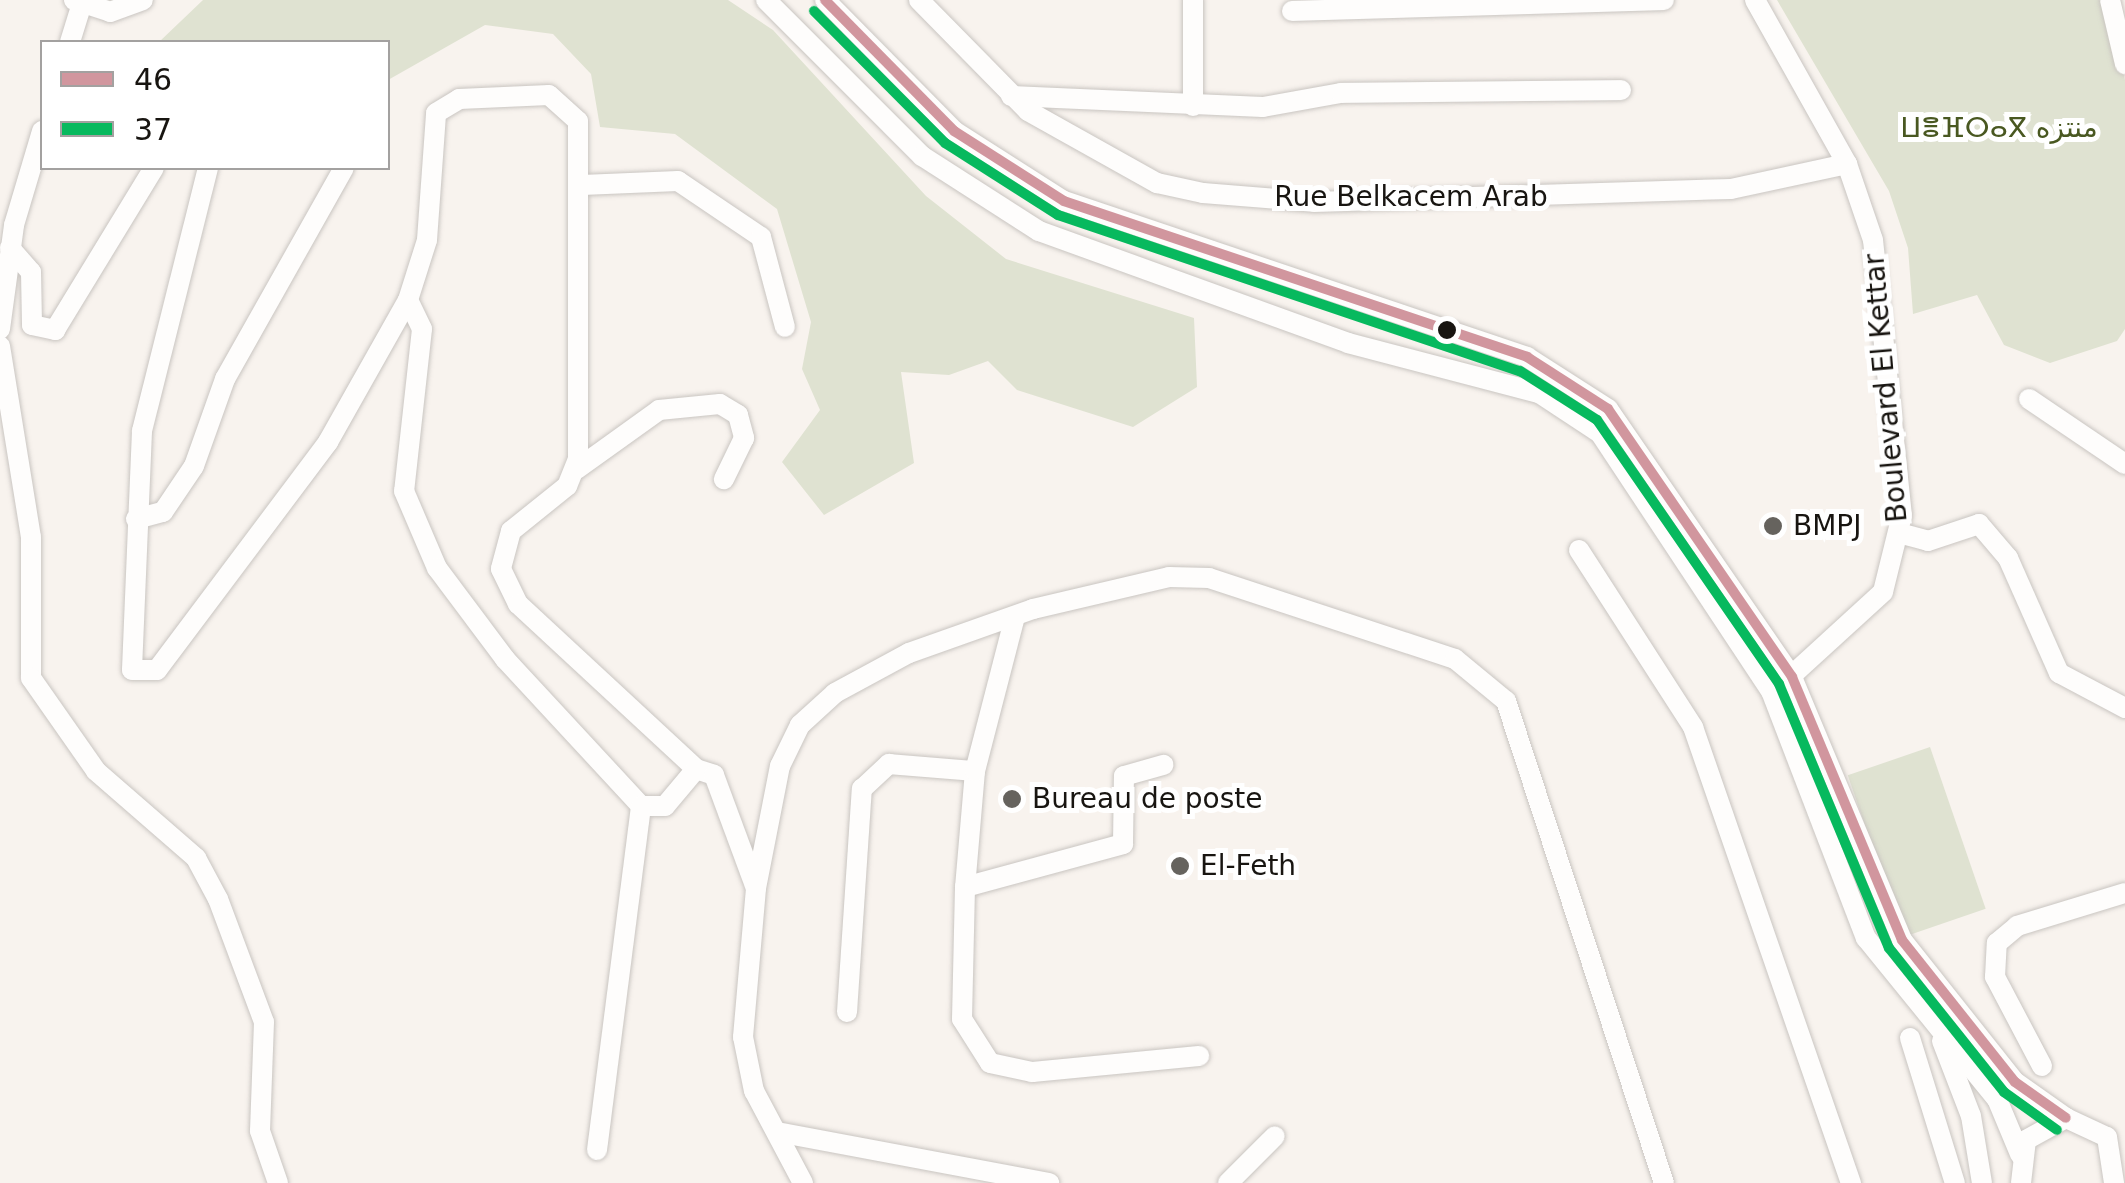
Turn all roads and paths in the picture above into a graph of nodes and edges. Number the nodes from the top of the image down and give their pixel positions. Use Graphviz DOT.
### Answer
graph roads {
  1 [pos="144,0"];
  2 [pos="766,0"];
  3 [pos="825,0"];
  4 [pos="919,0"];
  5 [pos="1194,0"];
  6 [pos="1664,0"];
  7 [pos="1755,0"];
  8 [pos="2110,0"];
  9 [pos="81,1"];
  10 [pos="1292,11"];
  11 [pos="71,40"];
  12 [pos="2125,64"];
  13 [pos="1621,90"];
  14 [pos="1012,96"];
  15 [pos="1193,106"];
  16 [pos="40,138"];
  17 [pos="1847,164"];
  18 [pos="153,170"];
  19 [pos="207,170"];
  20 [pos="343,170"];
  21 [pos="582,185"];
  22 [pos="10,248"];
  23 [pos="408,300"];
  24 [pos="785,327"];
  25 [pos="0,330"];
  26 [pos="0,346"];
  27 [pos="2030,399"];
  28 [pos="2125,464"];
  29 [pos="576,469"];
  30 [pos="724,479"];
  31 [pos="136,520"];
  32 [pos="1899,533"];
  33 [pos="1579,550"];
  34 [pos="1015,616"];
  35 [pos="1792,678"];
  36 [pos="1772,691"];
  37 [pos="2125,708"];
  38 [pos="1163,766"];
  39 [pos="696,769"];
  40 [pos="975,771"];
  41 [pos="642,806"];
  42 [pos="965,886"];
  43 [pos="756,888"];
  44 [pos="2125,893"];
  45 [pos="847,1012"];
  46 [pos="1936,1026"];
  47 [pos="1910,1038"];
  48 [pos="1199,1056"];
  49 [pos="2042,1066"];
  50 [pos="2066,1118"];
  51 [pos="776,1132"];
  52 [pos="1275,1136"];
  53 [pos="2120,1148"];
  54 [pos="597,1150"];
  55 [pos="2020,1154"];
  56 [pos="2118,1181"];
  57 [pos="278,1183"];
  58 [pos="803,1183"];
  59 [pos="1049,1183"];
  60 [pos="1228,1183"];
  61 [pos="1664,1183"];
  62 [pos="1851,1183"];
  63 [pos="1955,1183"];
  64 [pos="1982,1183"];
  65 [pos="2021,1183"];
  1 -- 9 [label="street"];
  2 -- 36 [label="street"];
  3 -- 35 [label="street"];
  4 -- 14 [label="street, Rue Belkacem Arab"];
  5 -- 15 [label="street"];
  6 -- 10 [label="street"];
  7 -- 17 [label="street, Boulevard El Kettar"];
  8 -- 12 [label="street"];
  9 -- 11 [label="street"];
  13 -- 15 [label="street"];
  14 -- 15 [label="street"];
  14 -- 17 [label="street, Rue Belkacem Arab"];
  16 -- 22 [label="street"];
  17 -- 32 [label="street, Boulevard El Kettar"];
  18 -- 22 [label="street"];
  19 -- 31 [label="street"];
  20 -- 31 [label="street"];
  21 -- 23 [label="street"];
  21 -- 24 [label="street"];
  21 -- 29 [label="street"];
  22 -- 25 [label="street"];
  23 -- 31 [label="street"];
  23 -- 41 [label="street"];
  26 -- 57 [label="street"];
  27 -- 28 [label="street"];
  29 -- 30 [label="street"];
  29 -- 39 [label="street"];
  32 -- 35 [label="street, Boulevard El Kettar"];
  32 -- 37 [label="street"];
  33 -- 62 [label="street"];
  34 -- 40 [label="street"];
  34 -- 43 [label="street"];
  34 -- 61 [label="street"];
  35 -- 36 [label="street, Boulevard El Kettar"];
  35 -- 50 [label="street"];
  36 -- 46 [label="street"];
  38 -- 42 [label="street"];
  39 -- 41 [label="street"];
  39 -- 43 [label="street"];
  40 -- 42 [label="street"];
  40 -- 45 [label="street"];
  41 -- 54 [label="street"];
  42 -- 48 [label="street"];
  43 -- 51 [label="street"];
  44 -- 49 [label="street"];
  46 -- 55 [label="street"];
  46 -- 64 [label="street"];
  47 -- 63 [label="street"];
  50 -- 53 [label="street"];
  50 -- 55 [label="street"];
  51 -- 58 [label="street"];
  51 -- 59 [label="street"];
  52 -- 60 [label="street"];
  53 -- 56 [label="street"];
  55 -- 65 [label="street"];
}
